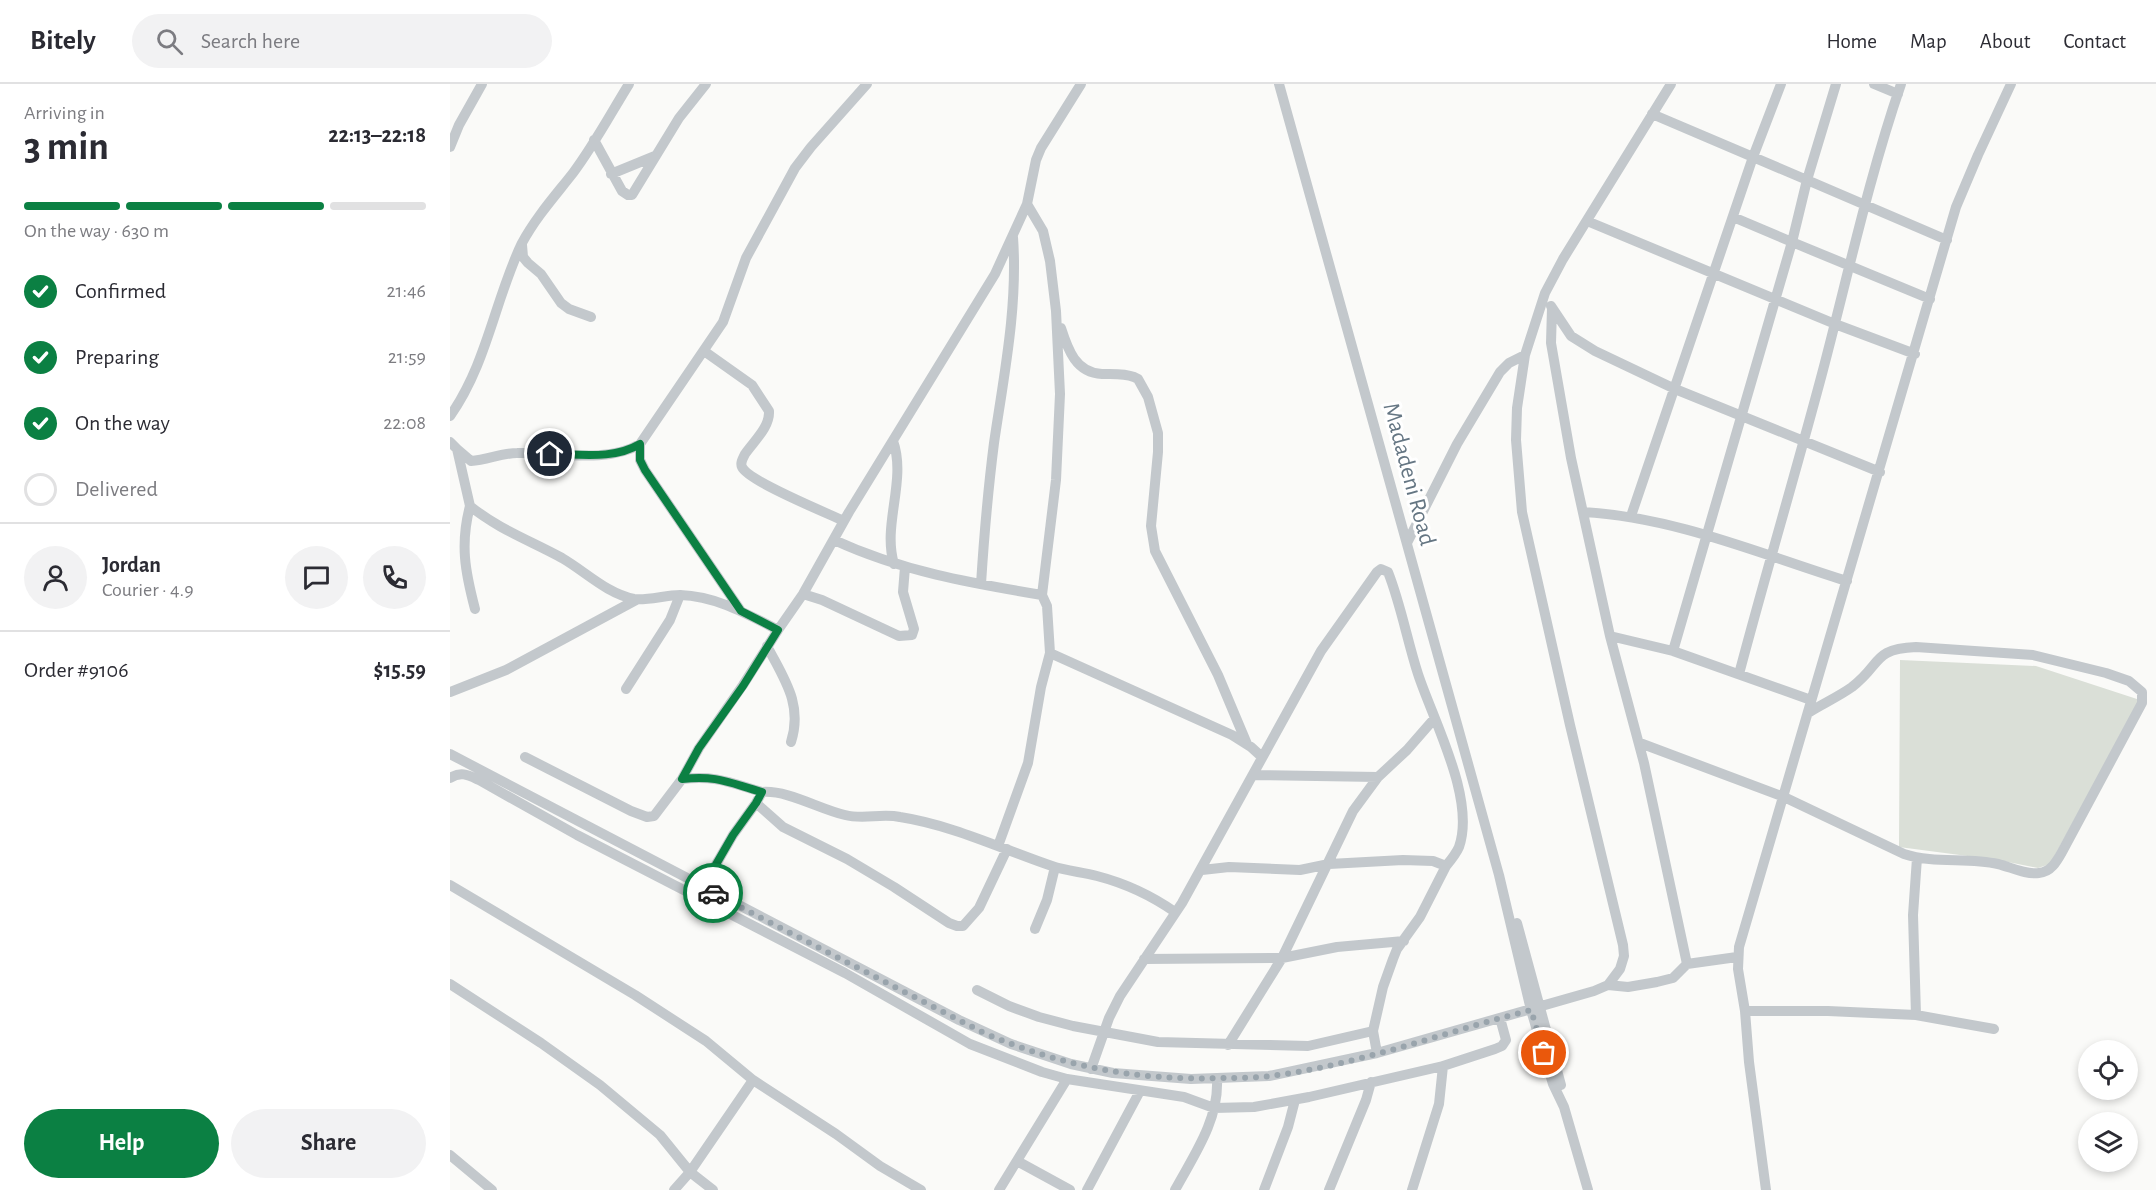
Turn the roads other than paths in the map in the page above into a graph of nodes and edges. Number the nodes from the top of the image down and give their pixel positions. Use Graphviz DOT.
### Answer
graph roads {
  1 [pos="482,84"];
  2 [pos="629,84"];
  3 [pos="706,84"];
  4 [pos="867,84"];
  5 [pos="1081,84"];
  6 [pos="1279,84"];
  7 [pos="1671,84"];
  8 [pos="1781,84"];
  9 [pos="1836,84"];
  10 [pos="1874,84"];
  11 [pos="2011,84"];
  12 [pos="1900,89"];
  13 [pos="1652,114"];
  14 [pos="594,140"];
  15 [pos="450,147"];
  16 [pos="655,156"];
  17 [pos="1753,156"];
  18 [pos="611,174"];
  19 [pos="1807,180"];
  20 [pos="1027,204"];
  21 [pos="1866,206"];
  22 [pos="1733,217"];
  23 [pos="1587,221"];
  24 [pos="1013,237"];
  25 [pos="1947,240"];
  26 [pos="1792,242"];
  27 [pos="522,245"];
  28 [pos="1849,266"];
  29 [pos="1714,274"];
  30 [pos="1545,293"];
  31 [pos="1776,299"];
  32 [pos="1930,299"];
  33 [pos="1552,308"];
  34 [pos="1056,311"];
  35 [pos="591,317"];
  36 [pos="1835,324"];
  37 [pos="704,351"];
  38 [pos="1915,354"];
  39 [pos="1525,355"];
  40 [pos="1675,388"];
  41 [pos="450,416"];
  42 [pos="1740,416"];
  43 [pos="893,441"];
  44 [pos="1804,441"];
  45 [pos="640,444"];
  46 [pos="454,446"];
  47 [pos="1880,472"];
  48 [pos="470,506"];
  49 [pos="1583,512"];
  50 [pos="1631,516"];
  51 [pos="844,521"];
  52 [pos="1706,535"];
  53 [pos="834,540"];
  54 [pos="1407,543"];
  55 [pos="1770,557"];
  56 [pos="899,566"];
  57 [pos="1847,582"];
  58 [pos="981,584"];
  59 [pos="803,594"];
  60 [pos="680,595"];
  61 [pos="1042,595"];
  62 [pos="636,600"];
  63 [pos="476,609"];
  64 [pos="741,611"];
  65 [pos="778,630"];
  66 [pos="1610,636"];
  67 [pos="767,646"];
  68 [pos="1673,651"];
  69 [pos="1050,653"];
  70 [pos="1739,674"];
  71 [pos="626,689"];
  72 [pos="450,692"];
  73 [pos="1812,700"];
  74 [pos="1808,713"];
  75 [pos="1434,718"];
  76 [pos="791,742"];
  77 [pos="1640,743"];
  78 [pos="1247,744"];
  79 [pos="450,754"];
  80 [pos="525,757"];
  81 [pos="1262,757"];
  82 [pos="1253,775"];
  83 [pos="1378,777"];
  84 [pos="450,778"];
  85 [pos="682,779"];
  86 [pos="762,792"];
  87 [pos="1784,796"];
  88 [pos="756,803"];
  89 [pos="1003,848"];
  90 [pos="1917,858"];
  91 [pos="1329,864"];
  92 [pos="650,866"];
  93 [pos="1446,866"];
  94 [pos="1055,867"];
  95 [pos="1202,870"];
  96 [pos="450,885"];
  97 [pos="703,887"];
  98 [pos="1175,912"];
  99 [pos="1035,929"];
  100 [pos="1404,941"];
  101 [pos="1737,957"];
  102 [pos="1282,958"];
  103 [pos="1144,959"];
  104 [pos="1687,964"];
  105 [pos="450,984"];
  106 [pos="1608,985"];
  107 [pos="976,990"];
  108 [pos="1536,1009"];
  109 [pos="1745,1011"];
  110 [pos="1916,1015"];
  111 [pos="1500,1018"];
  112 [pos="1994,1029"];
  113 [pos="1373,1030"];
  114 [pos="1104,1032"];
  115 [pos="1228,1045"];
  116 [pos="1377,1053"];
  117 [pos="1443,1066"];
  118 [pos="1091,1069"];
  119 [pos="1217,1078"];
  120 [pos="1067,1079"];
  121 [pos="753,1080"];
  122 [pos="1371,1082"];
  123 [pos="1140,1091"];
  124 [pos="1295,1100"];
  125 [pos="1214,1108"];
  126 [pos="450,1155"];
  127 [pos="1017,1161"];
  128 [pos="690,1172"];
  129 [pos="492,1190"];
  130 [pos="674,1190"];
  131 [pos="713,1190"];
  132 [pos="921,1190"];
  133 [pos="999,1190"];
  134 [pos="1070,1190"];
  135 [pos="1087,1190"];
  136 [pos="1175,1190"];
  137 [pos="1264,1190"];
  138 [pos="1329,1190"];
  139 [pos="1412,1190"];
  140 [pos="1587,1190"];
  141 [pos="1766,1190"];
  1 -- 15 [label="street"];
  2 -- 14 [label="street"];
  3 -- 16 [label="street"];
  4 -- 37 [label="street"];
  5 -- 20 [label="street"];
  6 -- 54 [label="street, Madadeni Road"];
  7 -- 13 [label="street"];
  8 -- 17 [label="street"];
  9 -- 19 [label="street"];
  10 -- 12 [label="street"];
  11 -- 25 [label="street"];
  12 -- 21 [label="street"];
  13 -- 17 [label="street"];
  13 -- 23 [label="street"];
  14 -- 18 [label="street"];
  14 -- 27 [label="street"];
  16 -- 18 [label="street"];
  16 -- 18 [label="street"];
  17 -- 19 [label="street"];
  17 -- 22 [label="street"];
  19 -- 21 [label="street"];
  19 -- 26 [label="street"];
  20 -- 24 [label="street"];
  20 -- 34 [label="street"];
  21 -- 25 [label="street"];
  21 -- 28 [label="street"];
  22 -- 26 [label="street"];
  22 -- 29 [label="street"];
  23 -- 29 [label="street"];
  23 -- 30 [label="street"];
  24 -- 43 [label="street"];
  24 -- 58 [label="street"];
  25 -- 32 [label="street"];
  26 -- 28 [label="street"];
  26 -- 31 [label="street"];
  27 -- 35 [label="street"];
  27 -- 41 [label="street"];
  28 -- 32 [label="street"];
  28 -- 36 [label="street"];
  29 -- 31 [label="street"];
  29 -- 40 [label="street"];
  30 -- 33 [label="street"];
  30 -- 39 [label="street"];
  31 -- 36 [label="street"];
  31 -- 42 [label="street"];
  32 -- 38 [label="street"];
  33 -- 40 [label="street"];
  33 -- 49 [label="street"];
  34 -- 61 [label="street"];
  34 -- 78 [label="street"];
  36 -- 38 [label="street"];
  36 -- 44 [label="street"];
  37 -- 45 [label="street"];
  37 -- 51 [label="street"];
  38 -- 47 [label="street"];
  39 -- 54 [label="street"];
  39 -- 106 [label="street"];
  40 -- 42 [label="street"];
  40 -- 50 [label="street"];
  42 -- 44 [label="street"];
  42 -- 52 [label="street"];
  43 -- 51 [label="street"];
  43 -- 56 [label="street"];
  44 -- 47 [label="street"];
  44 -- 55 [label="street"];
  45 -- 46 [label="street"];
  45 -- 64 [label="street"];
  46 -- 48 [label="street"];
  47 -- 57 [label="street"];
  48 -- 62 [label="street"];
  48 -- 63 [label="street"];
  49 -- 50 [label="street"];
  49 -- 66 [label="street"];
  50 -- 52 [label="street"];
  51 -- 53 [label="street"];
  52 -- 55 [label="street"];
  52 -- 68 [label="street"];
  53 -- 56 [label="street"];
  53 -- 59 [label="street"];
  54 -- 108 [label="street, Madadeni Road"];
  55 -- 57 [label="street"];
  55 -- 70 [label="street"];
  56 -- 58 [label="street"];
  56 -- 59 [label="street"];
  57 -- 73 [label="street"];
  58 -- 61 [label="street"];
  59 -- 65 [label="street"];
  60 -- 62 [label="street"];
  60 -- 64 [label="street"];
  60 -- 71 [label="street"];
  61 -- 69 [label="street"];
  62 -- 72 [label="street"];
  64 -- 65 [label="street"];
  65 -- 67 [label="street"];
  66 -- 68 [label="street"];
  66 -- 77 [label="street"];
  67 -- 76 [label="street"];
  67 -- 85 [label="street"];
  68 -- 70 [label="street"];
  69 -- 78 [label="street"];
  69 -- 89 [label="street"];
  70 -- 73 [label="street"];
  73 -- 74 [label="street"];
  74 -- 87 [label="street"];
  74 -- 90 [label="street"];
  75 -- 81 [label="street"];
  75 -- 83 [label="street"];
  75 -- 93 [label="street"];
  77 -- 87 [label="street"];
  77 -- 104 [label="street"];
  78 -- 81 [label="street"];
  79 -- 92 [label="street"];
  80 -- 85 [label="street"];
  81 -- 82 [label="street"];
  82 -- 83 [label="street"];
  82 -- 95 [label="street"];
  83 -- 91 [label="street"];
  84 -- 92 [label="street"];
  85 -- 86 [label="street"];
  86 -- 88 [label="street"];
  86 -- 89 [label="street"];
  87 -- 90 [label="street"];
  87 -- 101 [label="street"];
  88 -- 89 [label="street"];
  88 -- 97 [label="street"];
  89 -- 94 [label="street"];
  90 -- 110 [label="street"];
  91 -- 93 [label="street"];
  91 -- 95 [label="street"];
  91 -- 102 [label="street"];
  92 -- 97 [label="street"];
  92 -- 120 [label="street"];
  93 -- 100 [label="street"];
  94 -- 98 [label="street"];
  94 -- 99 [label="street"];
  95 -- 98 [label="street"];
  96 -- 121 [label="street"];
  97 -- 118 [label="street"];
  98 -- 103 [label="street"];
  100 -- 102 [label="street"];
  100 -- 113 [label="street"];
  101 -- 104 [label="street"];
  101 -- 109 [label="street"];
  102 -- 103 [label="street"];
  102 -- 115 [label="street"];
  103 -- 114 [label="street"];
  104 -- 106 [label="street"];
  105 -- 128 [label="street"];
  106 -- 108 [label="street"];
  107 -- 114 [label="street"];
  108 -- 111 [label="street"];
  108 -- 140 [label="street, Madadeni Road"];
  109 -- 110 [label="street"];
  109 -- 141 [label="street"];
  110 -- 112 [label="street"];
  111 -- 116 [label="street"];
  111 -- 117 [label="street"];
  113 -- 115 [label="street"];
  113 -- 116 [label="street"];
  114 -- 115 [label="street"];
  114 -- 118 [label="street"];
  116 -- 119 [label="street"];
  117 -- 122 [label="street"];
  117 -- 139 [label="street"];
  118 -- 119 [label="street"];
  119 -- 125 [label="street"];
  120 -- 123 [label="street"];
  120 -- 127 [label="street"];
  121 -- 128 [label="street"];
  121 -- 132 [label="street"];
  122 -- 124 [label="street"];
  122 -- 138 [label="street"];
  123 -- 125 [label="street"];
  123 -- 135 [label="street"];
  124 -- 125 [label="street"];
  124 -- 137 [label="street"];
  125 -- 136 [label="street"];
  126 -- 129 [label="street"];
  127 -- 133 [label="street"];
  127 -- 134 [label="street"];
  128 -- 130 [label="street"];
  128 -- 131 [label="street"];
}
